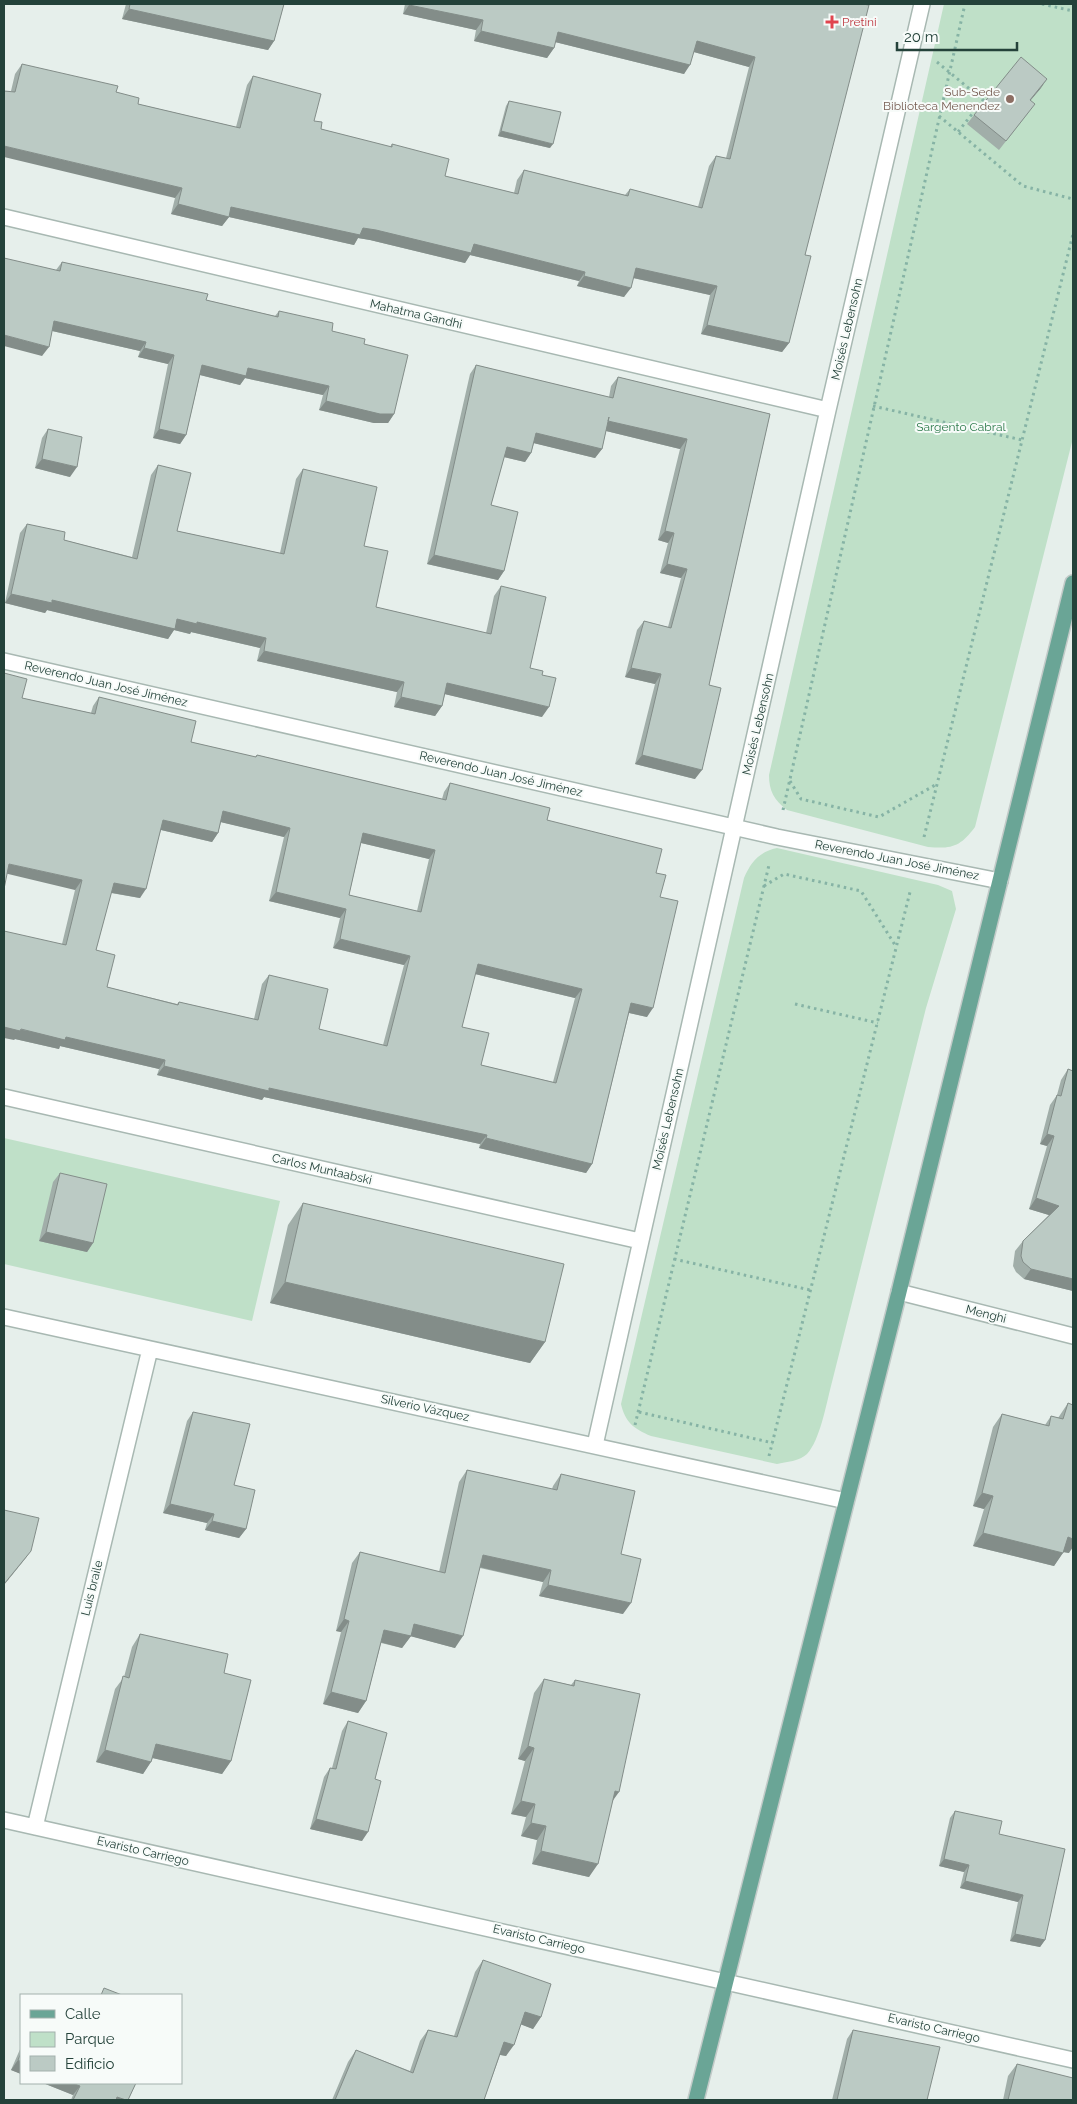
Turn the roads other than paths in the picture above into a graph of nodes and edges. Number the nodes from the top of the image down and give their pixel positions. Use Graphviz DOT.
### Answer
graph roads {
  1 [pos="922,4"];
  2 [pos="4,217"];
  3 [pos="828,410"];
  4 [pos="1073,583"];
  5 [pos="4,661"];
  6 [pos="735,828"];
  7 [pos="1000,881"];
  8 [pos="4,1097"];
  9 [pos="640,1241"];
  10 [pos="899,1292"];
  11 [pos="4,1317"];
  12 [pos="1073,1336"];
  13 [pos="150,1349"];
  14 [pos="595,1445"];
  15 [pos="846,1501"];
  16 [pos="4,1820"];
  17 [pos="34,1827"];
  18 [pos="727,1981"];
  19 [pos="1073,2060"];
  20 [pos="696,2100"];
  1 -- 3 [label="street, Moisés Lebensohn"];
  2 -- 3 [label="street, Mahatma Gandhi"];
  3 -- 6 [label="street, Moisés Lebensohn"];
  4 -- 7 [label="main road"];
  5 -- 6 [label="street, Reverendo Juan José Jiménez"];
  6 -- 7 [label="street, Reverendo Juan José Jiménez"];
  6 -- 9 [label="street, Moisés Lebensohn"];
  7 -- 10 [label="main road"];
  8 -- 9 [label="street, Carlos Muntaabski"];
  9 -- 14 [label="street, Moisés Lebensohn"];
  10 -- 12 [label="street, Menghi"];
  10 -- 15 [label="main road"];
  11 -- 13 [label="street, Silverio Vázquez"];
  13 -- 14 [label="street, Silverio Vázquez"];
  13 -- 17 [label="street, Luis braile"];
  14 -- 15 [label="street, Silverio Vázquez"];
  15 -- 18 [label="main road"];
  16 -- 17 [label="street, Evaristo Carriego"];
  17 -- 18 [label="street, Evaristo Carriego"];
  18 -- 19 [label="street, Evaristo Carriego"];
  18 -- 20 [label="main road"];
}
